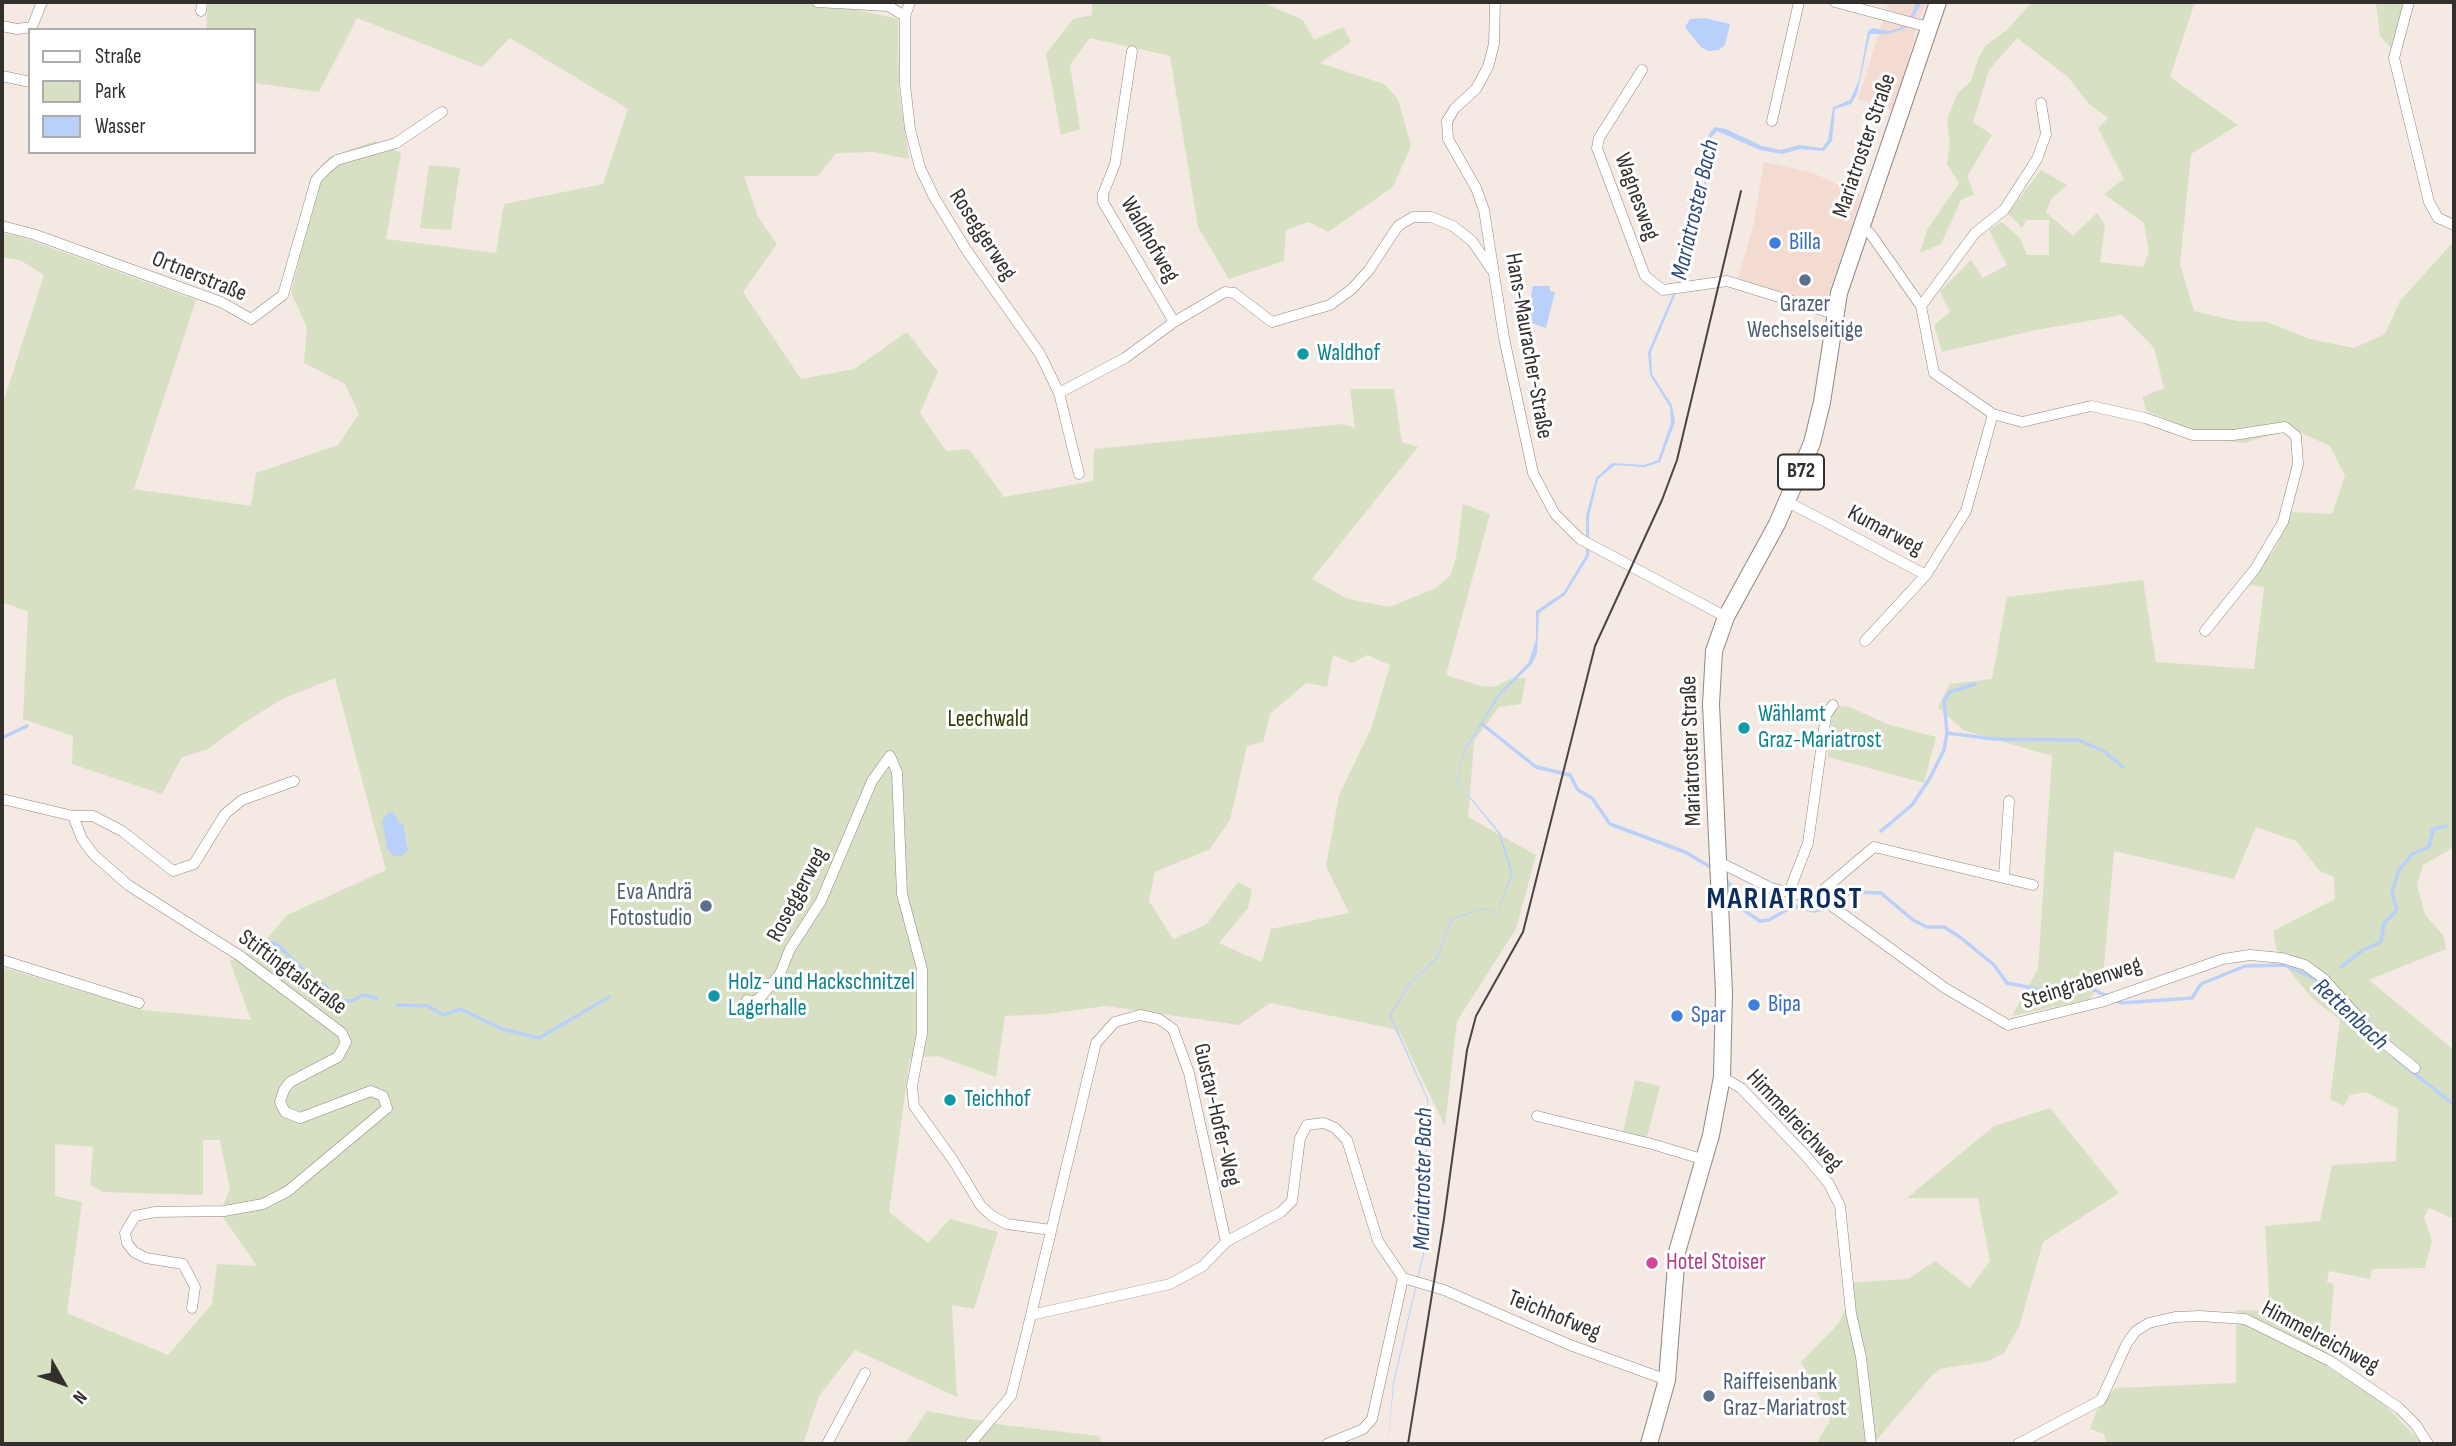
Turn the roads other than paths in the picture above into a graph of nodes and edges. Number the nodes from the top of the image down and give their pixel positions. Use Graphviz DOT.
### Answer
graph roads {
  1 [pos="42,2"];
  2 [pos="817,2"];
  3 [pos="910,2"];
  4 [pos="1495,2"];
  5 [pos="1799,2"];
  6 [pos="1835,2"];
  7 [pos="1938,2"];
  8 [pos="2409,2"];
  9 [pos="905,16"];
  10 [pos="1922,25"];
  11 [pos="2,26"];
  12 [pos="1132,51"];
  13 [pos="1642,70"];
  14 [pos="2,76"];
  15 [pos="28,82"];
  16 [pos="2041,103"];
  17 [pos="442,112"];
  18 [pos="1772,121"];
  19 [pos="2454,225"];
  20 [pos="2,226"];
  21 [pos="1861,228"];
  22 [pos="1494,273"];
  23 [pos="1921,306"];
  24 [pos="1834,314"];
  25 [pos="1174,321"];
  26 [pos="1059,393"];
  27 [pos="1993,414"];
  28 [pos="1079,474"];
  29 [pos="1788,502"];
  30 [pos="1926,575"];
  31 [pos="1726,617"];
  32 [pos="2205,631"];
  33 [pos="1865,641"];
  34 [pos="1833,705"];
  35 [pos="294,781"];
  36 [pos="2,799"];
  37 [pos="2008,801"];
  38 [pos="73,816"];
  39 [pos="1719,874"];
  40 [pos="2004,876"];
  41 [pos="2033,885"];
  42 [pos="1789,892"];
  43 [pos="1820,899"];
  44 [pos="2,960"];
  45 [pos="747,1000"];
  46 [pos="139,1003"];
  47 [pos="2415,1068"];
  48 [pos="1722,1077"];
  49 [pos="1537,1116"];
  50 [pos="1705,1160"];
  51 [pos="1051,1230"];
  52 [pos="1226,1242"];
  53 [pos="1407,1278"];
  54 [pos="192,1308"];
  55 [pos="1031,1315"];
  56 [pos="865,1373"];
  57 [pos="1667,1380"];
  58 [pos="827,1444"];
  59 [pos="970,1444"];
  60 [pos="1326,1444"];
  61 [pos="1649,1444"];
  62 [pos="1871,1444"];
  63 [pos="2018,1444"];
  64 [pos="2428,1444"];
  1 -- 11 [label="street"];
  2 -- 9 [label="street"];
  3 -- 9 [label="street, Roseggerweg"];
  4 -- 22 [label="street, Hans-Mauracher-Straße"];
  5 -- 18 [label="street"];
  6 -- 10 [label="street"];
  7 -- 10 [label="main road, Mariatroster Straße / B72"];
  8 -- 19 [label="street"];
  9 -- 26 [label="street, Roseggerweg"];
  10 -- 21 [label="main road, Mariatroster Straße / B72"];
  12 -- 25 [label="street, Waldhofweg"];
  13 -- 24 [label="street, Wagnesweg"];
  14 -- 15 [label="street"];
  16 -- 23 [label="street"];
  17 -- 20 [label="street, Ortnerstraße"];
  21 -- 23 [label="street"];
  21 -- 24 [label="main road, Mariatroster Straße / B72"];
  22 -- 25 [label="street"];
  22 -- 31 [label="street, Hans-Mauracher-Straße"];
  23 -- 27 [label="street"];
  24 -- 29 [label="main road, Mariatroster Straße / B72"];
  25 -- 26 [label="street"];
  26 -- 28 [label="street, Roseggerweg"];
  27 -- 30 [label="street"];
  27 -- 32 [label="street"];
  29 -- 30 [label="street, Kumarweg"];
  29 -- 31 [label="main road, Mariatroster Straße / B72"];
  30 -- 33 [label="street"];
  31 -- 39 [label="main road, Mariatroster Straße / B72"];
  34 -- 42 [label="street"];
  35 -- 38 [label="street"];
  36 -- 38 [label="street"];
  37 -- 40 [label="street"];
  38 -- 54 [label="street, Stiftingtalstraße"];
  39 -- 42 [label="street, Steingrabenweg"];
  39 -- 48 [label="main road, Mariatroster Straße / B72"];
  40 -- 41 [label="street"];
  40 -- 43 [label="street"];
  42 -- 43 [label="street, Steingrabenweg"];
  43 -- 47 [label="street, Steingrabenweg"];
  44 -- 46 [label="street"];
  45 -- 51 [label="street, Roseggerweg"];
  48 -- 50 [label="main road, Mariatroster Straße / B72"];
  48 -- 62 [label="street, Himmelreichweg"];
  49 -- 50 [label="street"];
  50 -- 57 [label="main road, Mariatroster Straße / B72"];
  51 -- 52 [label="street, Gustav-Hofer-Weg"];
  51 -- 55 [label="street"];
  52 -- 53 [label="street"];
  52 -- 55 [label="street"];
  53 -- 57 [label="street, Teichhofweg"];
  53 -- 60 [label="street"];
  55 -- 59 [label="street"];
  56 -- 58 [label="street"];
  57 -- 61 [label="main road, Mariatroster Straße / B72"];
  63 -- 64 [label="street, Himmelreichweg"];
}
